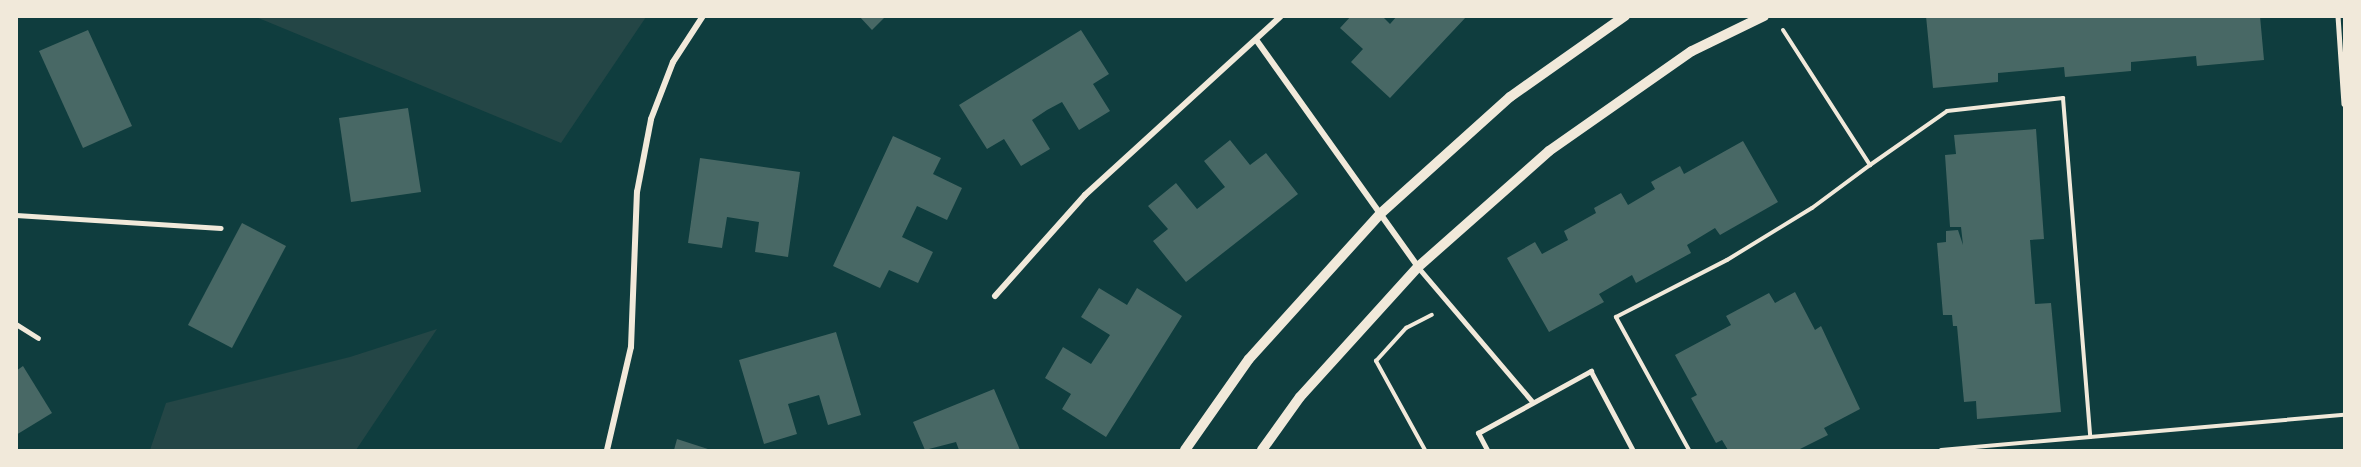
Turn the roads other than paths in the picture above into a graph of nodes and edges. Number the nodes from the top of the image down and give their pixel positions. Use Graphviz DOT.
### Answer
graph roads {
  1 [pos="703,16"];
  2 [pos="1281,16"];
  3 [pos="1625,16"];
  4 [pos="1764,16"];
  5 [pos="2338,16"];
  6 [pos="1257,41"];
  7 [pos="2344,104"];
  8 [pos="16,214"];
  9 [pos="1380,214"];
  10 [pos="221,228"];
  11 [pos="1418,267"];
  12 [pos="994,296"];
  13 [pos="16,324"];
  14 [pos="38,338"];
  15 [pos="1533,402"];
  16 [pos="607,450"];
  17 [pos="1185,450"];
  18 [pos="1262,450"];
  19 [pos="1487,450"];
  20 [pos="1633,450"];
  1 -- 16 [label="street"];
  2 -- 6 [label="street"];
  3 -- 9 [label="street"];
  4 -- 11 [label="street"];
  5 -- 7 [label="lane"];
  6 -- 9 [label="street"];
  6 -- 12 [label="street"];
  8 -- 10 [label="lane"];
  9 -- 11 [label="street"];
  9 -- 17 [label="street"];
  11 -- 15 [label="lane"];
  11 -- 18 [label="street"];
  13 -- 14 [label="lane"];
  15 -- 19 [label="lane"];
  15 -- 20 [label="lane"];
}
